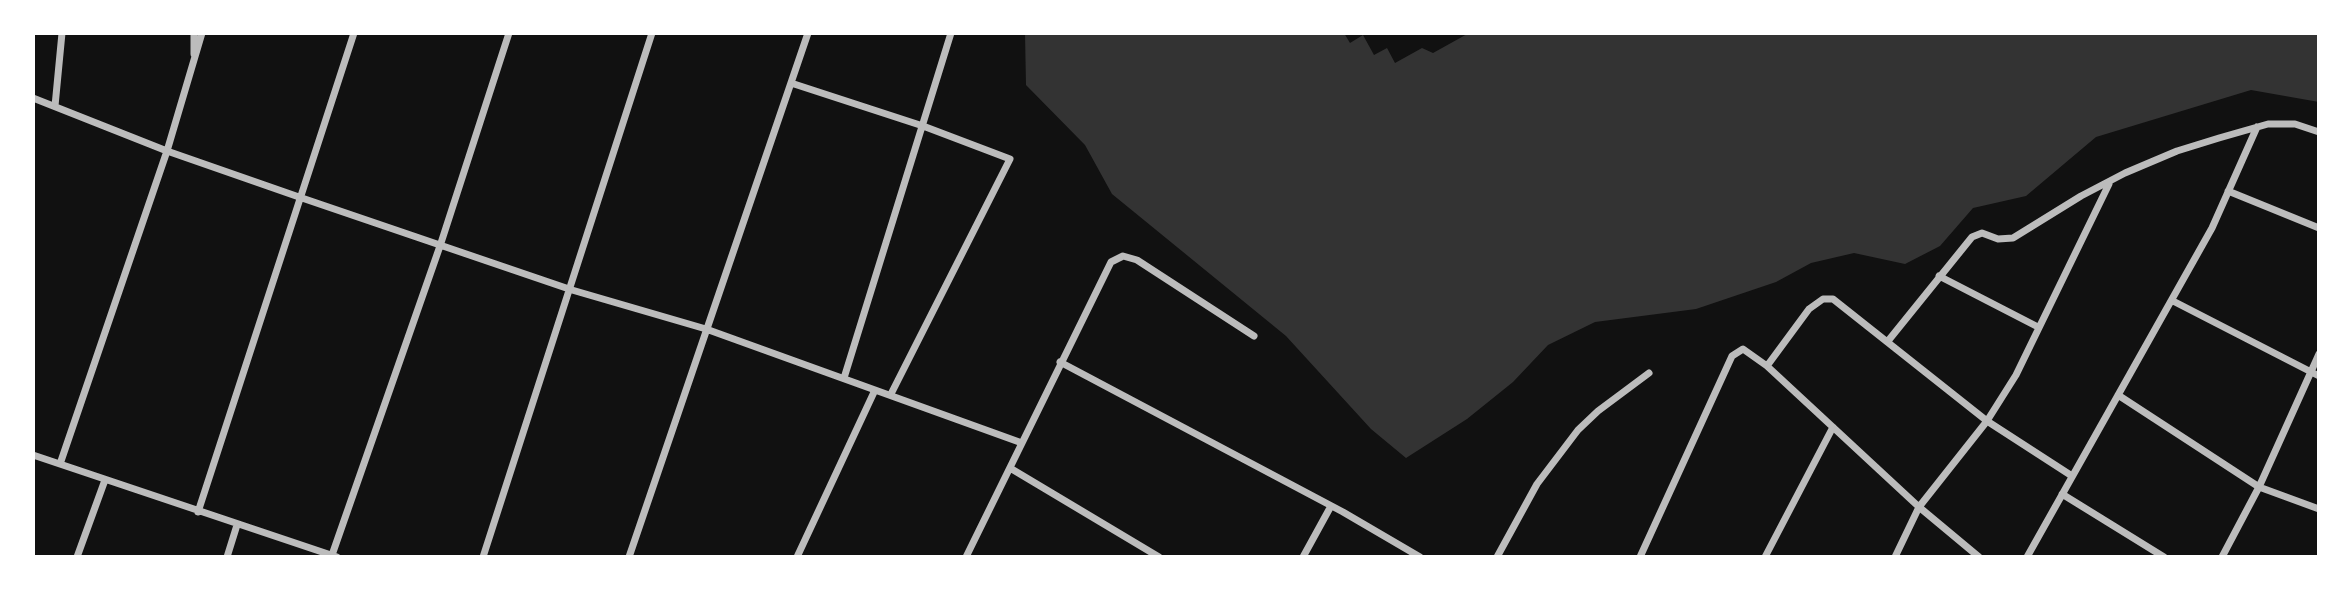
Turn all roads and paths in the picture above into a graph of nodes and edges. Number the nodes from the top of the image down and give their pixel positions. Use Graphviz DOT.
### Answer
graph roads {
  1 [pos="62,33"];
  2 [pos="194,33"];
  3 [pos="202,33"];
  4 [pos="354,33"];
  5 [pos="509,33"];
  6 [pos="652,33"];
  7 [pos="808,33"];
  8 [pos="951,33"];
  9 [pos="194,60"];
  10 [pos="791,83"];
  11 [pos="33,98"];
  12 [pos="55,106"];
  13 [pos="923,126"];
  14 [pos="2257,127"];
  15 [pos="2319,132"];
  16 [pos="167,151"];
  17 [pos="2109,184"];
  18 [pos="2228,191"];
  19 [pos="299,197"];
  20 [pos="2319,228"];
  21 [pos="440,246"];
  22 [pos="1939,276"];
  23 [pos="572,290"];
  24 [pos="2173,301"];
  25 [pos="2038,327"];
  26 [pos="706,329"];
  27 [pos="1254,336"];
  28 [pos="1888,341"];
  29 [pos="2319,354"];
  30 [pos="1060,362"];
  31 [pos="1767,366"];
  32 [pos="2310,372"];
  33 [pos="1649,373"];
  34 [pos="2319,376"];
  35 [pos="844,378"];
  36 [pos="875,390"];
  37 [pos="891,394"];
  38 [pos="2118,395"];
  39 [pos="1987,421"];
  40 [pos="1833,427"];
  41 [pos="1022,443"];
  42 [pos="33,455"];
  43 [pos="60,464"];
  44 [pos="1010,468"];
  45 [pos="2072,476"];
  46 [pos="105,480"];
  47 [pos="2259,487"];
  48 [pos="2062,494"];
  49 [pos="1331,506"];
  50 [pos="1919,508"];
  51 [pos="2319,509"];
  52 [pos="198,512"];
  53 [pos="237,525"];
  54 [pos="335,556"];
  55 [pos="78,557"];
  56 [pos="227,557"];
  57 [pos="483,557"];
  58 [pos="629,557"];
  59 [pos="797,557"];
  60 [pos="966,557"];
  61 [pos="1158,557"];
  62 [pos="1303,557"];
  63 [pos="1420,557"];
  64 [pos="1497,557"];
  65 [pos="1640,557"];
  66 [pos="1765,557"];
  67 [pos="1895,557"];
  68 [pos="1979,557"];
  69 [pos="2027,557"];
  70 [pos="2164,557"];
  71 [pos="2222,557"];
  1 -- 12 [label="street"];
  2 -- 9 [label="street"];
  3 -- 9 [label="street"];
  4 -- 19 [label="street"];
  5 -- 21 [label="street"];
  6 -- 23 [label="street"];
  7 -- 10 [label="street"];
  8 -- 13 [label="street"];
  9 -- 16 [label="street"];
  10 -- 13 [label="street"];
  10 -- 26 [label="street"];
  11 -- 12 [label="street"];
  12 -- 16 [label="street"];
  13 -- 35 [label="street"];
  13 -- 37 [label="street"];
  14 -- 15 [label="street"];
  14 -- 17 [label="street"];
  14 -- 18 [label="street"];
  16 -- 19 [label="street"];
  16 -- 43 [label="street"];
  17 -- 22 [label="street"];
  17 -- 25 [label="street"];
  18 -- 20 [label="street"];
  18 -- 24 [label="street"];
  19 -- 21 [label="street"];
  19 -- 52 [label="street"];
  21 -- 23 [label="street"];
  21 -- 54 [label="street"];
  22 -- 25 [label="street"];
  22 -- 28 [label="street"];
  23 -- 26 [label="street"];
  23 -- 57 [label="street"];
  24 -- 32 [label="street"];
  24 -- 38 [label="street"];
  25 -- 39 [label="street"];
  26 -- 35 [label="street"];
  26 -- 58 [label="street"];
  27 -- 30 [label="street"];
  28 -- 31 [label="street"];
  28 -- 39 [label="street"];
  29 -- 32 [label="street"];
  30 -- 41 [label="street"];
  30 -- 49 [label="street"];
  31 -- 40 [label="street"];
  31 -- 65 [label="street"];
  32 -- 34 [label="street"];
  32 -- 47 [label="street"];
  33 -- 64 [label="street"];
  35 -- 36 [label="street"];
  36 -- 37 [label="street"];
  36 -- 59 [label="street"];
  37 -- 41 [label="street"];
  38 -- 45 [label="street"];
  38 -- 47 [label="street"];
  39 -- 45 [label="street"];
  39 -- 50 [label="street"];
  40 -- 50 [label="street"];
  40 -- 66 [label="street"];
  41 -- 44 [label="street"];
  42 -- 43 [label="street"];
  43 -- 46 [label="street"];
  44 -- 60 [label="street"];
  44 -- 61 [label="street"];
  45 -- 48 [label="street"];
  46 -- 52 [label="street"];
  46 -- 55 [label="street"];
  47 -- 51 [label="street"];
  47 -- 71 [label="street"];
  48 -- 69 [label="street"];
  48 -- 70 [label="street"];
  49 -- 62 [label="street"];
  49 -- 63 [label="street"];
  50 -- 67 [label="street"];
  50 -- 68 [label="street"];
  52 -- 53 [label="street"];
  53 -- 54 [label="street"];
  53 -- 56 [label="street"];
}
